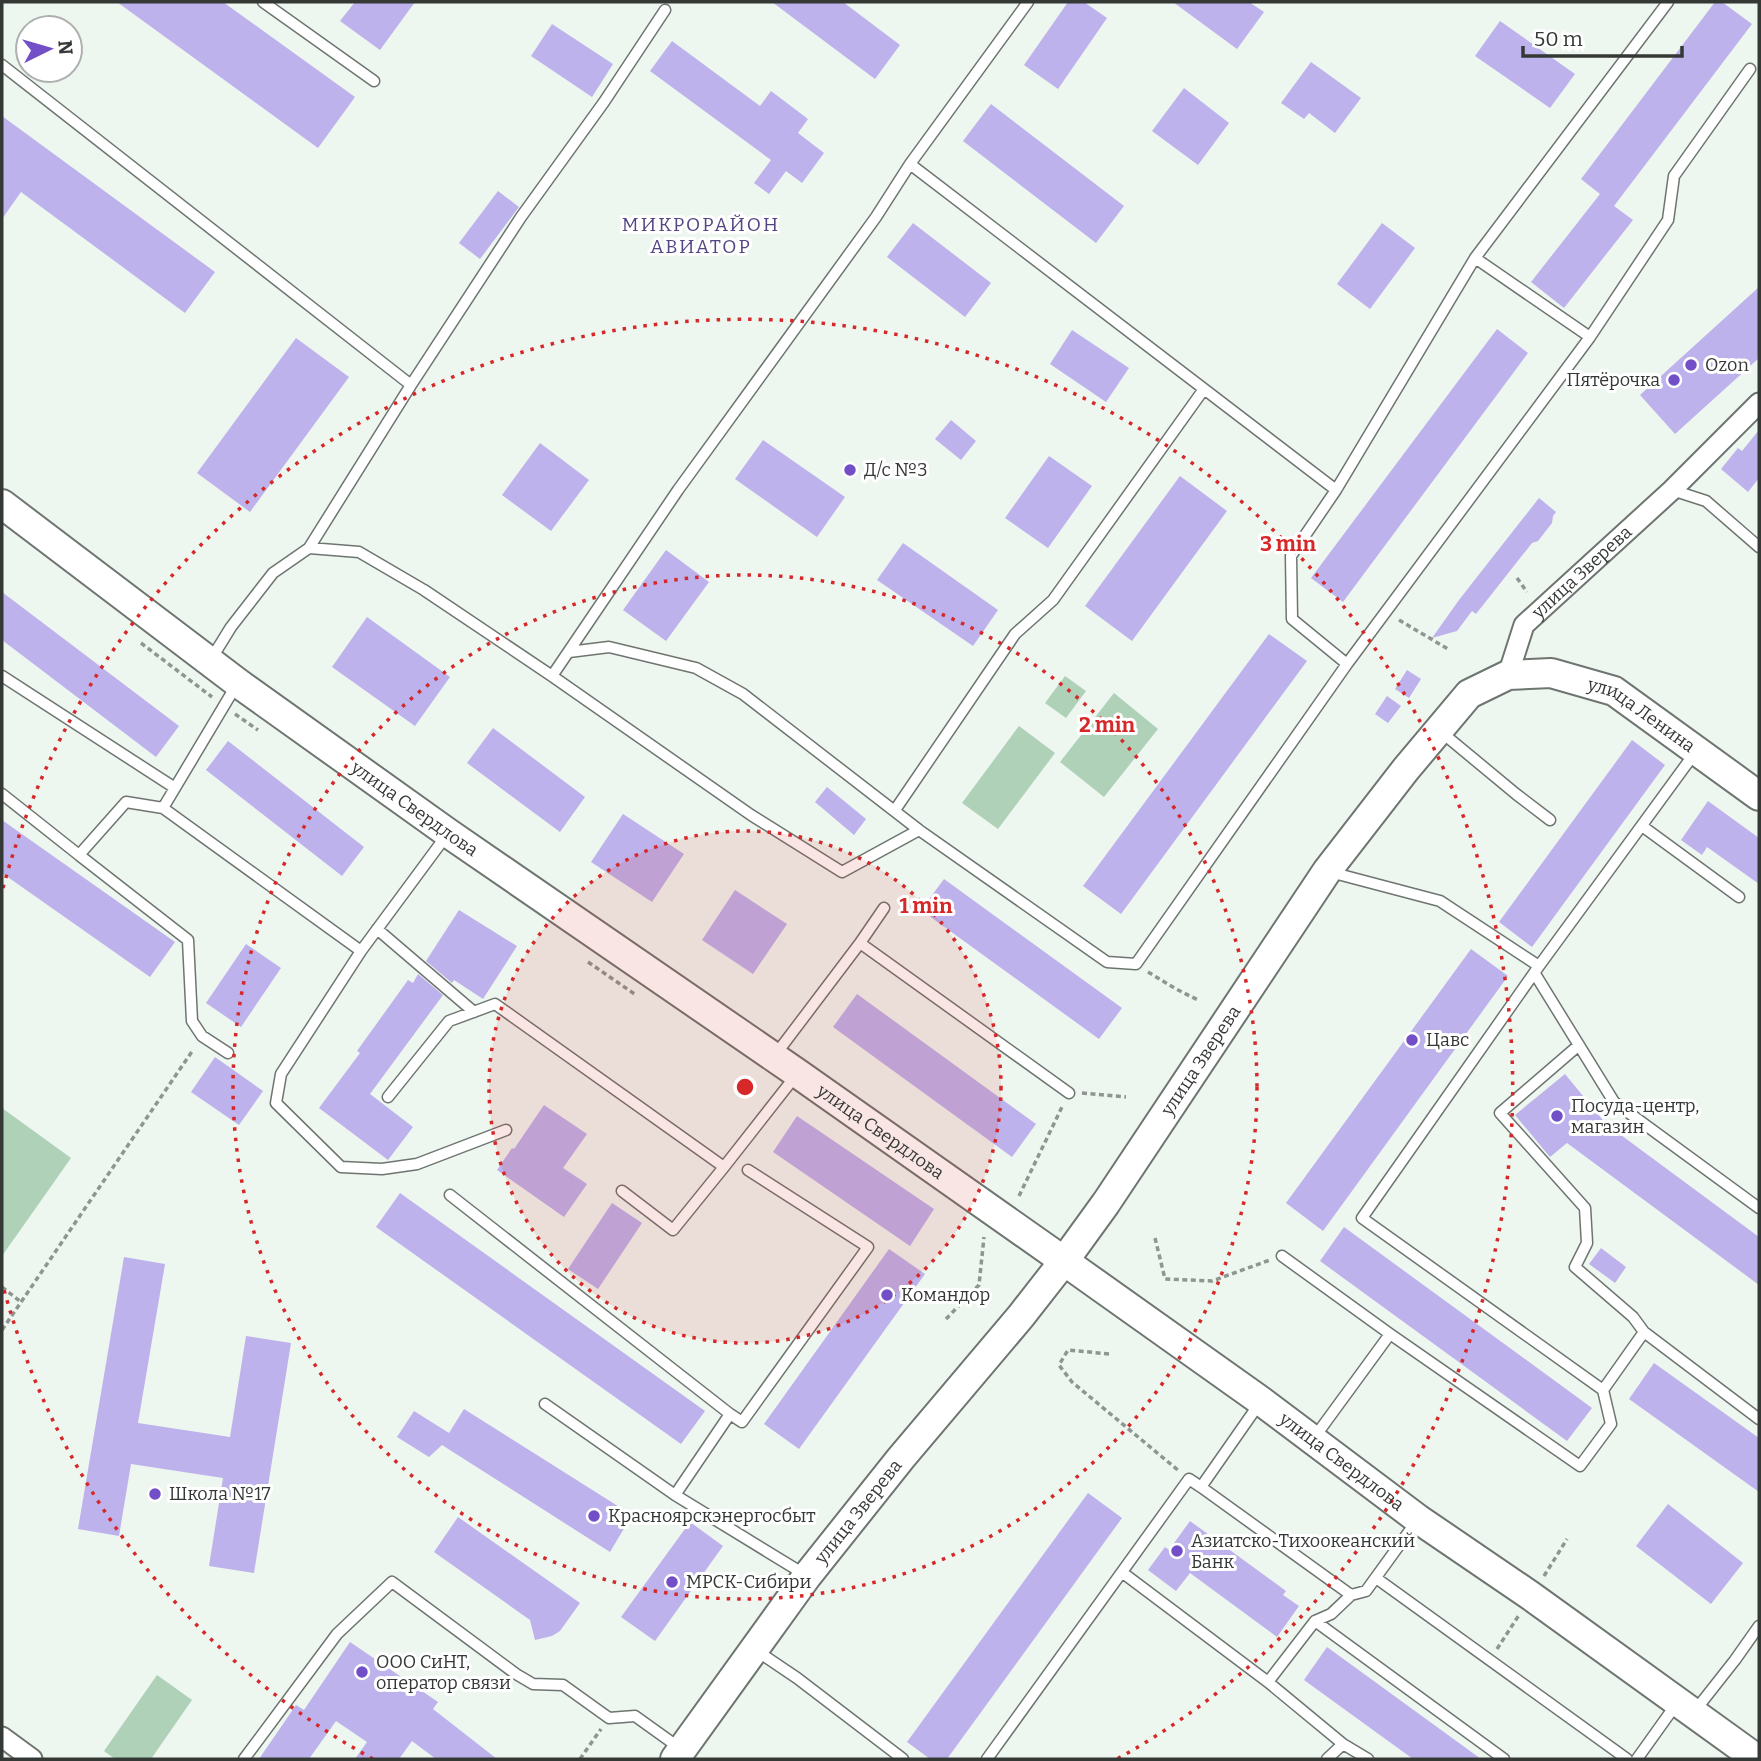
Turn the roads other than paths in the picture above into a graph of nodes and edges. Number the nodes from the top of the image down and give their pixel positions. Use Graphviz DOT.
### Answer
graph roads {
  1 [pos="264,2"];
  2 [pos="1028,2"];
  3 [pos="1668,2"];
  4 [pos="664,10"];
  5 [pos="2,65"];
  6 [pos="1750,69"];
  7 [pos="374,81"];
  8 [pos="910,164"];
  9 [pos="1475,258"];
  10 [pos="1590,337"];
  11 [pos="411,385"];
  12 [pos="1204,389"];
  13 [pos="1759,403"];
  14 [pos="1336,490"];
  15 [pos="1672,490"];
  16 [pos="5,510"];
  17 [pos="1759,547"];
  18 [pos="309,548"];
  19 [pos="569,652"];
  20 [pos="210,662"];
  21 [pos="1348,664"];
  22 [pos="1507,675"];
  23 [pos="2,676"];
  24 [pos="552,677"];
  25 [pos="238,683"];
  26 [pos="1439,730"];
  27 [pos="1697,751"];
  28 [pos="175,788"];
  29 [pos="2,794"];
  30 [pos="1759,796"];
  31 [pos="163,808"];
  32 [pos="895,810"];
  33 [pos="1550,820"];
  34 [pos="1642,826"];
  35 [pos="919,830"];
  36 [pos="448,833"];
  37 [pos="79,855"];
  38 [pos="1326,871"];
  39 [pos="1739,897"];
  40 [pos="884,908"];
  41 [pos="377,929"];
  42 [pos="860,943"];
  43 [pos="361,951"];
  44 [pos="1537,970"];
  45 [pos="474,1012"];
  46 [pos="1579,1045"];
  47 [pos="228,1053"];
  48 [pos="773,1057"];
  49 [pos="797,1073"];
  50 [pos="1069,1093"];
  51 [pos="388,1097"];
  52 [pos="506,1130"];
  53 [pos="724,1167"];
  54 [pos="748,1170"];
  55 [pos="622,1191"];
  56 [pos="450,1195"];
  57 [pos="1759,1209"];
  58 [pos="1282,1256"];
  59 [pos="1064,1261"];
  60 [pos="1644,1332"];
  61 [pos="1390,1334"];
  62 [pos="1603,1390"];
  63 [pos="1261,1401"];
  64 [pos="545,1404"];
  65 [pos="730,1414"];
  66 [pos="1759,1419"];
  67 [pos="1313,1440"];
  68 [pos="1201,1487"];
  69 [pos="675,1495"];
  70 [pos="1418,1519"];
  71 [pos="1123,1573"];
  72 [pos="807,1576"];
  73 [pos="1376,1578"];
  74 [pos="1351,1595"];
  75 [pos="1315,1621"];
  76 [pos="1759,1626"];
  77 [pos="754,1649"];
  78 [pos="1268,1682"];
  79 [pos="1685,1708"];
  80 [pos="2,1737"];
  81 [pos="1343,1744"];
  82 [pos="679,1755"];
  83 [pos="32,1759"];
  84 [pos="244,1759"];
  85 [pos="903,1759"];
  86 [pos="988,1759"];
  87 [pos="1327,1759"];
  88 [pos="1368,1759"];
  89 [pos="1504,1759"];
  90 [pos="1627,1759"];
  91 [pos="1637,1759"];
  92 [pos="1757,1759"];
  1 -- 7 [label="lane"];
  2 -- 8 [label="lane"];
  3 -- 9 [label="lane"];
  4 -- 11 [label="lane"];
  5 -- 11 [label="lane"];
  6 -- 10 [label="lane"];
  8 -- 12 [label="lane"];
  8 -- 19 [label="lane"];
  9 -- 10 [label="lane"];
  9 -- 14 [label="lane"];
  10 -- 21 [label="lane"];
  11 -- 18 [label="lane"];
  12 -- 14 [label="lane"];
  12 -- 32 [label="lane"];
  13 -- 15 [label="street, улица Зверева"];
  14 -- 21 [label="lane"];
  15 -- 17 [label="lane"];
  15 -- 22 [label="street, улица Зверева"];
  16 -- 20 [label="main road, улица Свердлова"];
  18 -- 20 [label="lane"];
  18 -- 24 [label="lane"];
  19 -- 24 [label="lane"];
  19 -- 32 [label="lane"];
  20 -- 25 [label="main road, улица Свердлова"];
  21 -- 35 [label="lane"];
  22 -- 26 [label="main road, улица Зверева"];
  22 -- 27 [label="main road, улица Ленина"];
  23 -- 28 [label="lane"];
  24 -- 35 [label="lane"];
  25 -- 28 [label="lane"];
  25 -- 36 [label="main road, улица Свердлова"];
  26 -- 33 [label="lane"];
  26 -- 38 [label="main road, улица Зверева"];
  27 -- 30 [label="main road, улица Ленина"];
  27 -- 34 [label="lane"];
  28 -- 31 [label="lane"];
  29 -- 37 [label="lane"];
  31 -- 37 [label="lane"];
  31 -- 43 [label="lane"];
  32 -- 35 [label="lane"];
  34 -- 39 [label="lane"];
  34 -- 44 [label="lane"];
  36 -- 41 [label="lane"];
  36 -- 48 [label="main road, улица Свердлова"];
  37 -- 47 [label="lane"];
  38 -- 44 [label="lane"];
  38 -- 59 [label="main road, улица Зверева"];
  40 -- 42 [label="lane"];
  41 -- 43 [label="lane"];
  41 -- 45 [label="lane"];
  42 -- 48 [label="lane"];
  42 -- 50 [label="lane"];
  43 -- 52 [label="lane"];
  44 -- 46 [label="lane"];
  44 -- 62 [label="lane"];
  45 -- 51 [label="lane"];
  45 -- 53 [label="lane"];
  46 -- 57 [label="lane"];
  46 -- 60 [label="lane"];
  48 -- 49 [label="main road, улица Свердлова"];
  49 -- 53 [label="lane"];
  49 -- 59 [label="main road, улица Свердлова"];
  53 -- 55 [label="lane"];
  54 -- 65 [label="lane"];
  56 -- 65 [label="lane"];
  58 -- 61 [label="lane"];
  59 -- 63 [label="main road, улица Свердлова"];
  59 -- 72 [label="main road, улица Зверева"];
  60 -- 62 [label="lane"];
  60 -- 66 [label="lane"];
  61 -- 62 [label="lane"];
  61 -- 67 [label="lane"];
  63 -- 67 [label="main road, улица Свердлова"];
  63 -- 68 [label="lane"];
  64 -- 69 [label="lane"];
  65 -- 69 [label="lane"];
  67 -- 70 [label="main road, улица Свердлова"];
  68 -- 71 [label="lane"];
  68 -- 74 [label="lane"];
  69 -- 72 [label="lane"];
  70 -- 73 [label="lane"];
  70 -- 79 [label="main road, улица Свердлова"];
  71 -- 78 [label="lane"];
  71 -- 86 [label="lane"];
  72 -- 77 [label="main road, улица Зверева"];
  73 -- 74 [label="lane"];
  73 -- 90 [label="lane"];
  74 -- 75 [label="lane"];
  75 -- 78 [label="lane"];
  75 -- 89 [label="lane"];
  76 -- 79 [label="lane"];
  77 -- 82 [label="main road, улица Зверева"];
  77 -- 85 [label="lane"];
  78 -- 81 [label="lane"];
  79 -- 91 [label="lane"];
  79 -- 92 [label="main road, улица Свердлова"];
  80 -- 83 [label="street"];
  81 -- 87 [label="lane"];
  81 -- 88 [label="lane"];
  82 -- 84 [label="lane"];
}
